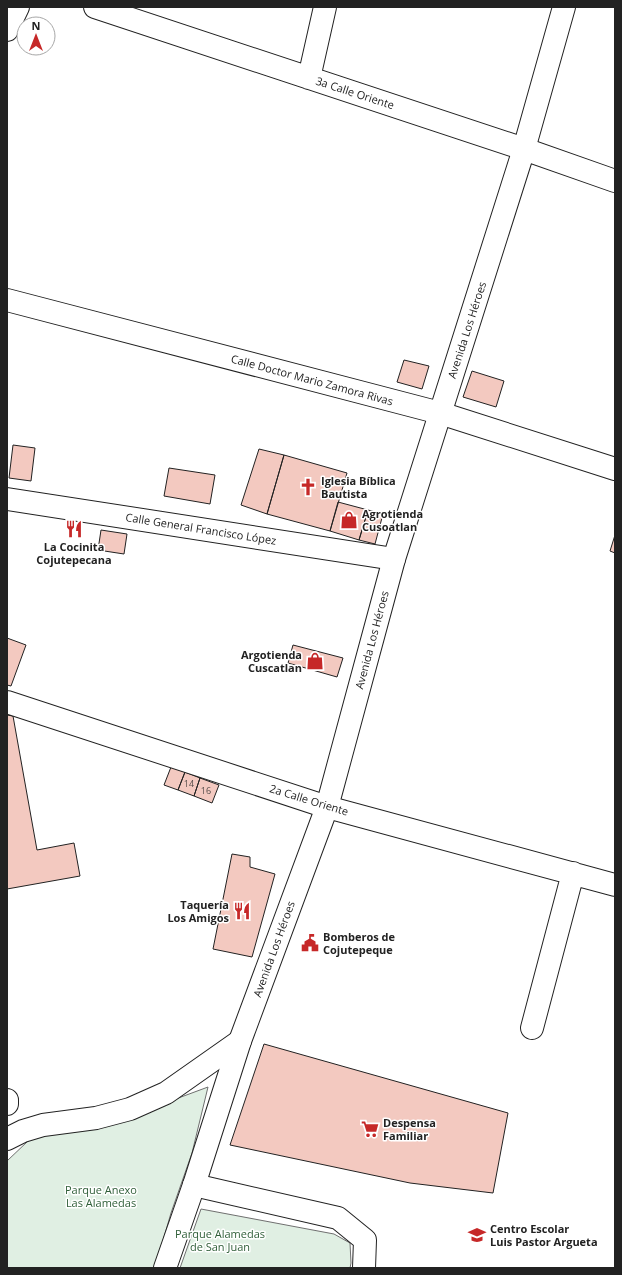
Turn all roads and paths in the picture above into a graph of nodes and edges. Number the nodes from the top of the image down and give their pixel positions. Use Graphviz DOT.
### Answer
graph roads {
  1 [pos="18,7"];
  2 [pos="95,7"];
  3 [pos="325,7"];
  4 [pos="564,7"];
  5 [pos="7,30"];
  6 [pos="309,78"];
  7 [pos="524,149"];
  8 [pos="615,181"];
  9 [pos="7,300"];
  10 [pos="440,413"];
  11 [pos="615,469"];
  12 [pos="7,499"];
  13 [pos="394,559"];
  14 [pos="7,702"];
  15 [pos="327,807"];
  16 [pos="573,873"];
  17 [pos="615,885"];
  18 [pos="532,1028"];
  19 [pos="240,1041"];
  20 [pos="7,1100"];
  21 [pos="7,1104"];
  22 [pos="7,1139"];
  23 [pos="194,1185"];
  24 [pos="165,1268"];
  25 [pos="364,1268"];
  1 -- 5 [label="street"];
  2 -- 6 [label="street, 3a Calle Oriente"];
  3 -- 6 [label="street"];
  4 -- 7 [label="street, Avenida Los Héroes"];
  6 -- 7 [label="street, 3a Calle Oriente"];
  7 -- 8 [label="street, 3a Calle Oriente"];
  7 -- 10 [label="street, Avenida Los Héroes"];
  9 -- 10 [label="street, Calle Doctor Mario Zamora Rivas"];
  10 -- 11 [label="street, Calle Doctor Mario Zamora Rivas"];
  10 -- 13 [label="street, Avenida Los Héroes"];
  12 -- 13 [label="street, Calle General Francisco López"];
  13 -- 15 [label="street, Avenida Los Héroes"];
  14 -- 15 [label="street, 2a Calle Oriente"];
  15 -- 16 [label="street, 2a Calle Oriente"];
  15 -- 19 [label="street, Avenida Los Héroes"];
  16 -- 17 [label="street, 2a Calle Oriente"];
  16 -- 18 [label="street"];
  19 -- 22 [label="street"];
  19 -- 23 [label="street, Avenida Los Héroes"];
  20 -- 21 [label="street"];
  23 -- 24 [label="street, Avenida Los Héroes"];
  23 -- 25 [label="street"];
}
